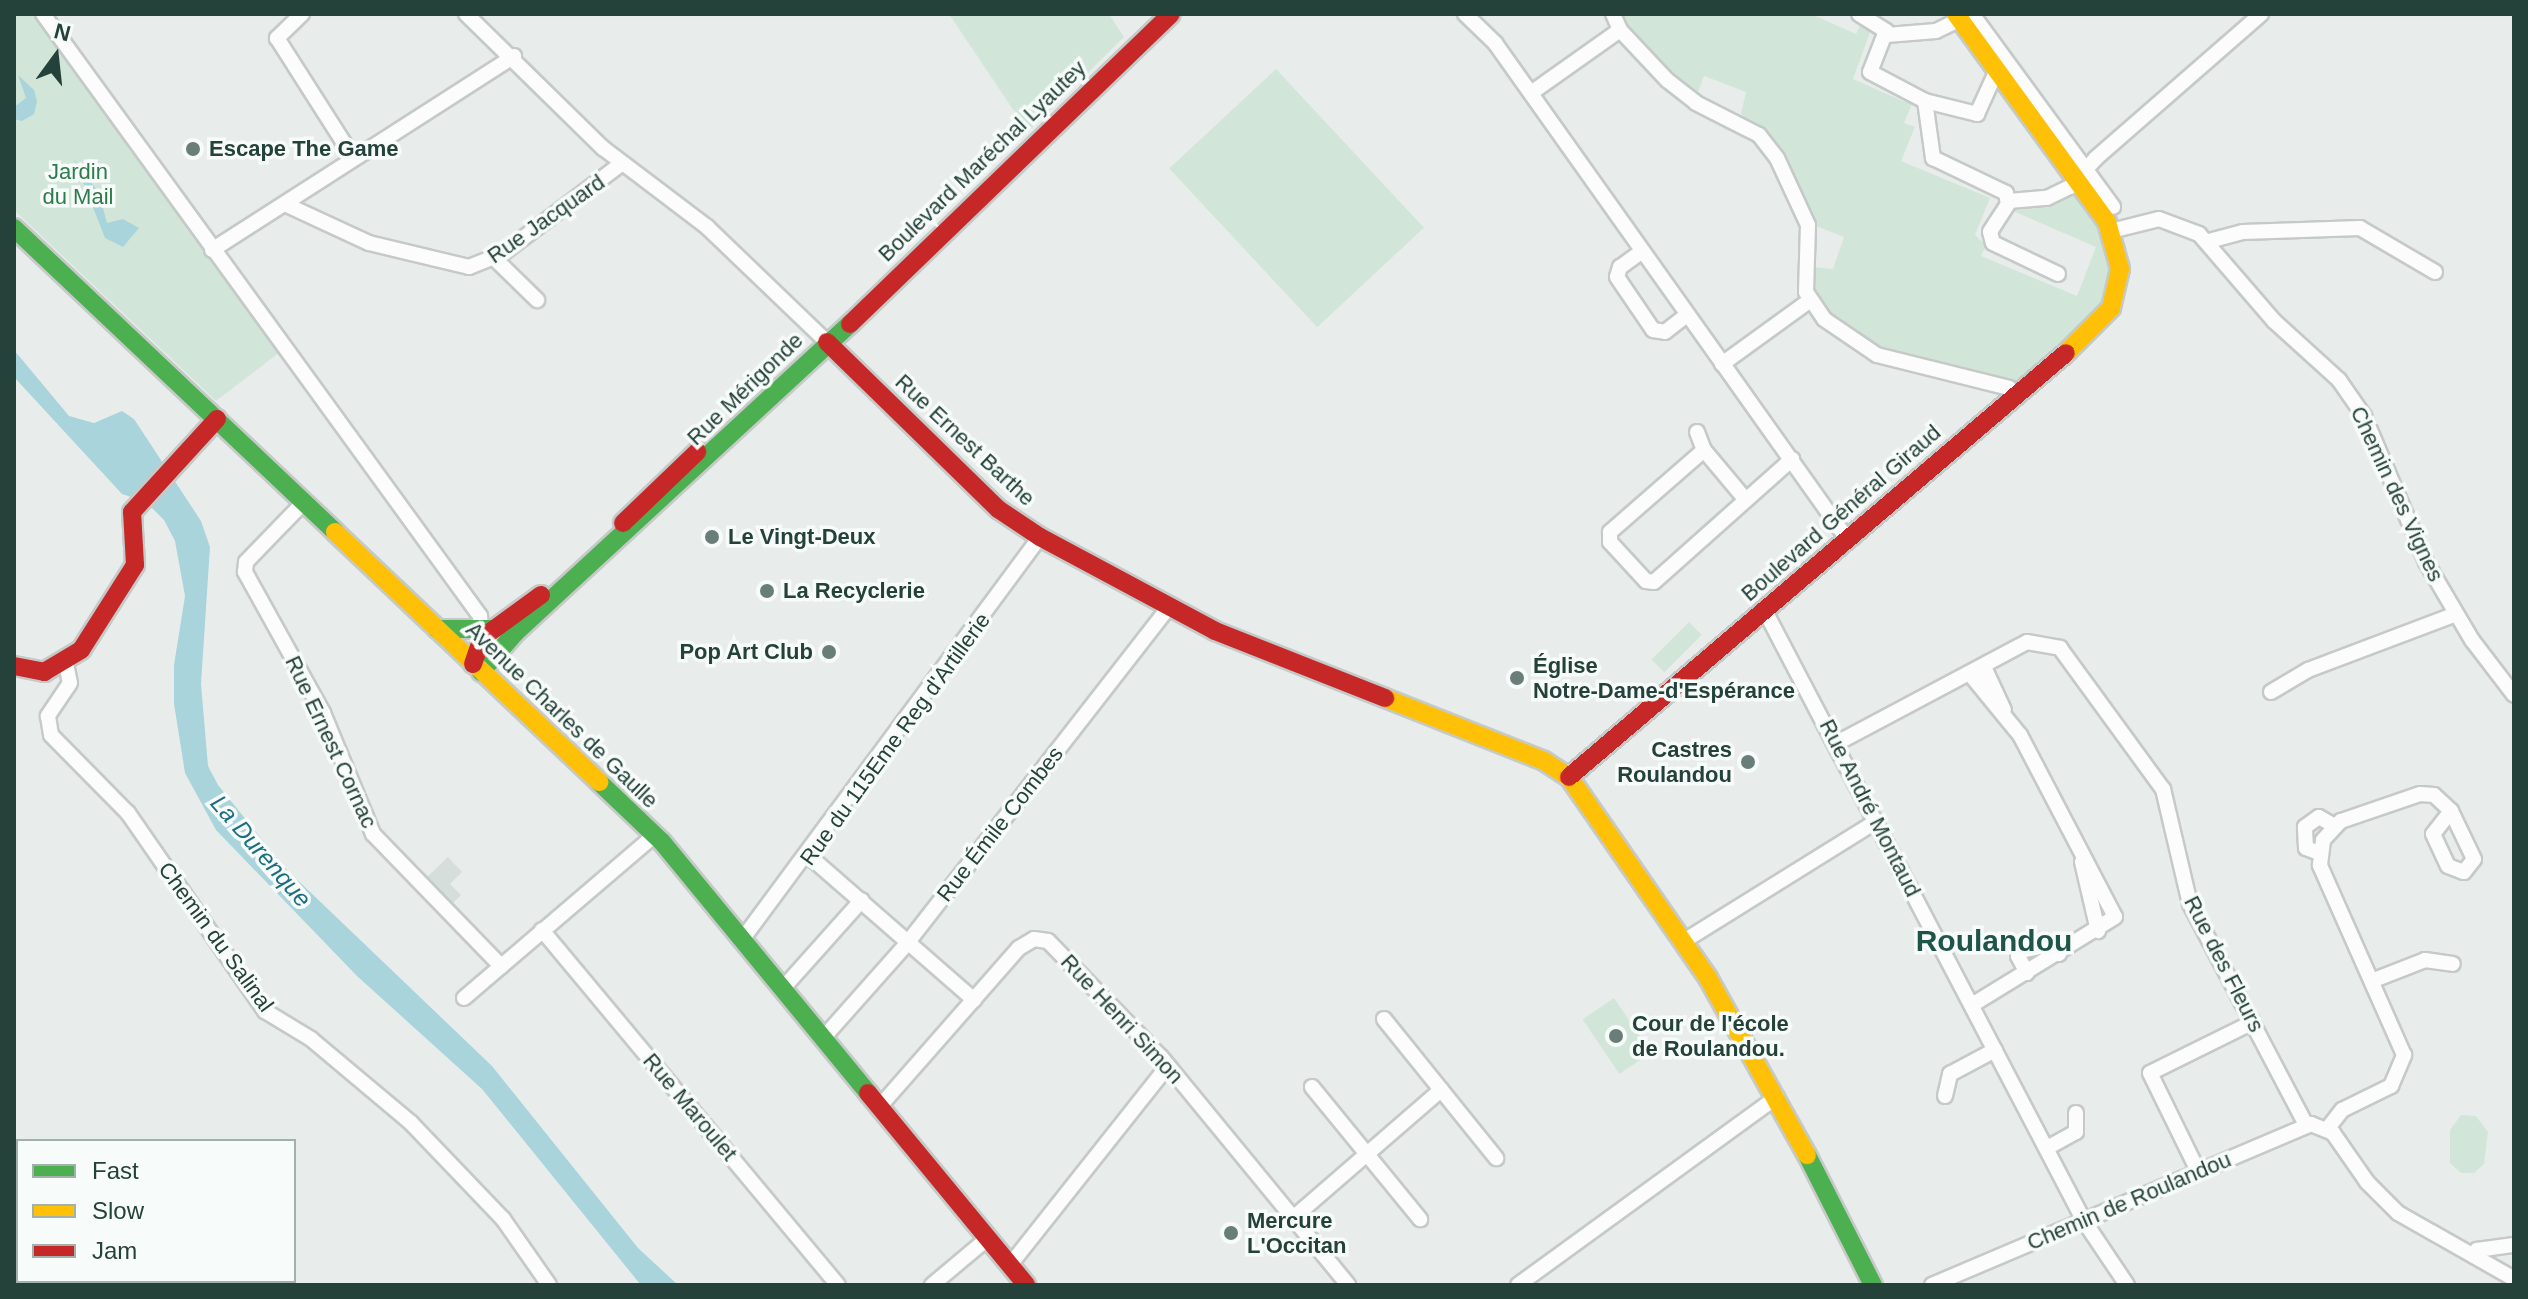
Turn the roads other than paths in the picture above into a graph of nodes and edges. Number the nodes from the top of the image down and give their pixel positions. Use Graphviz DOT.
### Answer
graph roads {
  1 [pos="43,14"];
  2 [pos="302,14"];
  3 [pos="466,14"];
  4 [pos="1171,14"];
  5 [pos="1465,14"];
  6 [pos="1613,14"];
  7 [pos="1859,14"];
  8 [pos="2261,14"];
  9 [pos="1965,16"];
  10 [pos="1620,30"];
  11 [pos="1887,35"];
  12 [pos="514,56"];
  13 [pos="1997,70"];
  14 [pos="1531,93"];
  15 [pos="1925,101"];
  16 [pos="354,159"];
  17 [pos="621,164"];
  18 [pos="2081,174"];
  19 [pos="2009,201"];
  20 [pos="287,205"];
  21 [pos="2113,207"];
  22 [pos="14,228"];
  23 [pos="2111,231"];
  24 [pos="2209,241"];
  25 [pos="212,250"];
  26 [pos="1641,252"];
  27 [pos="495,259"];
  28 [pos="2435,272"];
  29 [pos="2058,274"];
  30 [pos="537,300"];
  31 [pos="1809,301"];
  32 [pos="1687,315"];
  33 [pos="827,342"];
  34 [pos="1722,364"];
  35 [pos="2015,395"];
  36 [pos="217,419"];
  37 [pos="1697,432"];
  38 [pos="1704,450"];
  39 [pos="1792,459"];
  40 [pos="1745,499"];
  41 [pos="304,502"];
  42 [pos="1040,537"];
  43 [pos="1848,540"];
  44 [pos="1169,607"];
  45 [pos="1765,611"];
  46 [pos="2456,614"];
  47 [pos="437,629"];
  48 [pos="486,632"];
  49 [pos="66,663"];
  50 [pos="14,666"];
  51 [pos="477,668"];
  52 [pos="1977,670"];
  53 [pos="2271,692"];
  54 [pos="2514,695"];
  55 [pos="1837,743"];
  56 [pos="1569,777"];
  57 [pos="2451,811"];
  58 [pos="1877,821"];
  59 [pos="2333,825"];
  60 [pos="654,836"];
  61 [pos="2319,853"];
  62 [pos="809,856"];
  63 [pos="862,900"];
  64 [pos="542,930"];
  65 [pos="744,937"];
  66 [pos="909,941"];
  67 [pos="1684,941"];
  68 [pos="2059,954"];
  69 [pos="2453,964"];
  70 [pos="501,966"];
  71 [pos="2027,973"];
  72 [pos="2374,980"];
  73 [pos="785,986"];
  74 [pos="464,998"];
  75 [pos="974,1000"];
  76 [pos="1972,1005"];
  77 [pos="1384,1019"];
  78 [pos="2253,1022"];
  79 [pos="825,1036"];
  80 [pos="1995,1050"];
  81 [pos="1168,1066"];
  82 [pos="1312,1087"];
  83 [pos="1441,1090"];
  84 [pos="1945,1096"];
  85 [pos="1777,1097"];
  86 [pos="881,1105"];
  87 [pos="2076,1113"];
  88 [pos="2306,1125"];
  89 [pos="2328,1128"];
  90 [pos="2047,1148"];
  91 [pos="1366,1153"];
  92 [pos="1496,1158"];
  93 [pos="2198,1171"];
  94 [pos="1293,1218"];
  95 [pos="1420,1219"];
  96 [pos="2084,1221"];
  97 [pos="988,1238"];
  98 [pos="2514,1245"];
  99 [pos="2474,1256"];
  100 [pos="1010,1265"];
  101 [pos="2514,1279"];
  102 [pos="549,1285"];
  103 [pos="838,1285"];
  104 [pos="932,1285"];
  105 [pos="1026,1285"];
  106 [pos="1348,1285"];
  107 [pos="1518,1285"];
  108 [pos="1873,1285"];
  109 [pos="1932,1285"];
  110 [pos="2127,1285"];
  1 -- 25 [label="street, Avenue Charles de Gaulle"];
  2 -- 16 [label="street"];
  3 -- 12 [label="street, Rue Ernest Barthe"];
  4 -- 33 [label="street, Boulevard Maréchal Lyautey"];
  5 -- 14 [label="street"];
  6 -- 10 [label="street"];
  7 -- 11 [label="street"];
  8 -- 18 [label="street"];
  9 -- 11 [label="street"];
  9 -- 13 [label="street"];
  9 -- 18 [label="street"];
  10 -- 14 [label="street"];
  10 -- 31 [label="street"];
  11 -- 15 [label="street"];
  12 -- 16 [label="street"];
  12 -- 17 [label="street, Rue Ernest Barthe"];
  13 -- 15 [label="street"];
  13 -- 18 [label="street"];
  14 -- 26 [label="street"];
  15 -- 19 [label="street"];
  16 -- 20 [label="street"];
  17 -- 27 [label="street, Rue Jacquard"];
  17 -- 33 [label="street, Rue Ernest Barthe"];
  18 -- 19 [label="street"];
  18 -- 21 [label="street"];
  18 -- 23 [label="street"];
  19 -- 29 [label="street"];
  20 -- 25 [label="street"];
  20 -- 27 [label="street, Rue Jacquard"];
  22 -- 36 [label="street, Avenue Charles de Gaulle"];
  23 -- 24 [label="street, Chemin des Vignes"];
  23 -- 35 [label="street, Boulevard Général Giraud"];
  24 -- 28 [label="street"];
  24 -- 46 [label="street, Chemin des Vignes"];
  25 -- 48 [label="street, Avenue Charles de Gaulle"];
  26 -- 32 [label="street"];
  26 -- 32 [label="street"];
  27 -- 30 [label="street"];
  31 -- 34 [label="street"];
  31 -- 35 [label="street"];
  32 -- 34 [label="street"];
  33 -- 42 [label="street, Rue Ernest Barthe"];
  33 -- 48 [label="street, Rue Mérigonde"];
  33 -- 51 [label="street, Rue Mérigonde"];
  34 -- 39 [label="street"];
  35 -- 43 [label="street, Boulevard Général Giraud"];
  36 -- 41 [label="street, Avenue Charles de Gaulle"];
  36 -- 49 [label="street"];
  37 -- 38 [label="street"];
  38 -- 40 [label="street"];
  38 -- 40 [label="street"];
  39 -- 40 [label="street"];
  39 -- 43 [label="street"];
  41 -- 47 [label="street, Avenue Charles de Gaulle"];
  41 -- 70 [label="street, Rue Ernest Cornac"];
  42 -- 44 [label="street, Rue Ernest Barthe"];
  42 -- 62 [label="street, Rue du 115Eme Reg d'Artillerie"];
  43 -- 45 [label="street, Boulevard Général Giraud"];
  44 -- 56 [label="street, Rue Ernest Barthe"];
  44 -- 66 [label="street, Rue Émile Combes"];
  45 -- 55 [label="street, Rue André Montaud"];
  45 -- 56 [label="street, Boulevard Général Giraud"];
  46 -- 53 [label="street"];
  46 -- 54 [label="street, Chemin des Vignes"];
  47 -- 48 [label="street"];
  47 -- 51 [label="street, Avenue Charles de Gaulle"];
  48 -- 51 [label="street"];
  49 -- 50 [label="street"];
  49 -- 102 [label="street, Chemin du Salinal"];
  51 -- 60 [label="street, Avenue Charles de Gaulle"];
  52 -- 55 [label="street, Rue des Fleurs"];
  52 -- 68 [label="street"];
  52 -- 78 [label="street, Rue des Fleurs"];
  55 -- 58 [label="street, Rue André Montaud"];
  56 -- 67 [label="street"];
  57 -- 59 [label="street"];
  58 -- 67 [label="street"];
  58 -- 76 [label="street, Rue André Montaud"];
  59 -- 61 [label="street"];
  59 -- 61 [label="street"];
  60 -- 64 [label="street"];
  60 -- 65 [label="street, Avenue Charles de Gaulle"];
  61 -- 72 [label="street"];
  62 -- 63 [label="street"];
  62 -- 65 [label="street, Rue du 115Eme Reg d'Artillerie"];
  63 -- 66 [label="street"];
  63 -- 73 [label="street"];
  64 -- 70 [label="street"];
  64 -- 103 [label="street, Rue Maroulet"];
  65 -- 73 [label="street, Avenue Charles de Gaulle"];
  66 -- 75 [label="street"];
  66 -- 79 [label="street, Rue Émile Combes"];
  67 -- 85 [label="street"];
  68 -- 71 [label="street"];
  68 -- 71 [label="street"];
  69 -- 72 [label="street"];
  70 -- 74 [label="street"];
  71 -- 76 [label="street"];
  72 -- 89 [label="street"];
  73 -- 79 [label="street, Avenue Charles de Gaulle"];
  75 -- 81 [label="street, Rue Henri Simon"];
  75 -- 86 [label="street, Rue Henri Simon"];
  76 -- 80 [label="street, Rue André Montaud"];
  77 -- 83 [label="street"];
  78 -- 88 [label="street, Rue des Fleurs"];
  78 -- 93 [label="street"];
  79 -- 86 [label="street, Avenue Charles de Gaulle"];
  80 -- 84 [label="street"];
  80 -- 90 [label="street, Rue André Montaud"];
  81 -- 94 [label="street, Rue Henri Simon"];
  81 -- 100 [label="street"];
  82 -- 91 [label="street"];
  83 -- 91 [label="street"];
  83 -- 92 [label="street"];
  85 -- 107 [label="street"];
  85 -- 108 [label="street"];
  86 -- 97 [label="street, Avenue Charles de Gaulle"];
  87 -- 90 [label="street"];
  88 -- 89 [label="street"];
  88 -- 93 [label="street, Chemin de Roulandou"];
  89 -- 99 [label="street"];
  90 -- 96 [label="street, Rue André Montaud"];
  91 -- 94 [label="street"];
  91 -- 95 [label="street"];
  93 -- 96 [label="street, Chemin de Roulandou"];
  94 -- 106 [label="street, Rue Henri Simon"];
  96 -- 109 [label="street, Chemin de Roulandou"];
  96 -- 110 [label="street, Rue André Montaud"];
  97 -- 100 [label="street, Avenue Charles de Gaulle"];
  97 -- 104 [label="street"];
  98 -- 99 [label="street"];
  99 -- 101 [label="street"];
  100 -- 105 [label="street, Avenue Charles de Gaulle"];
}
